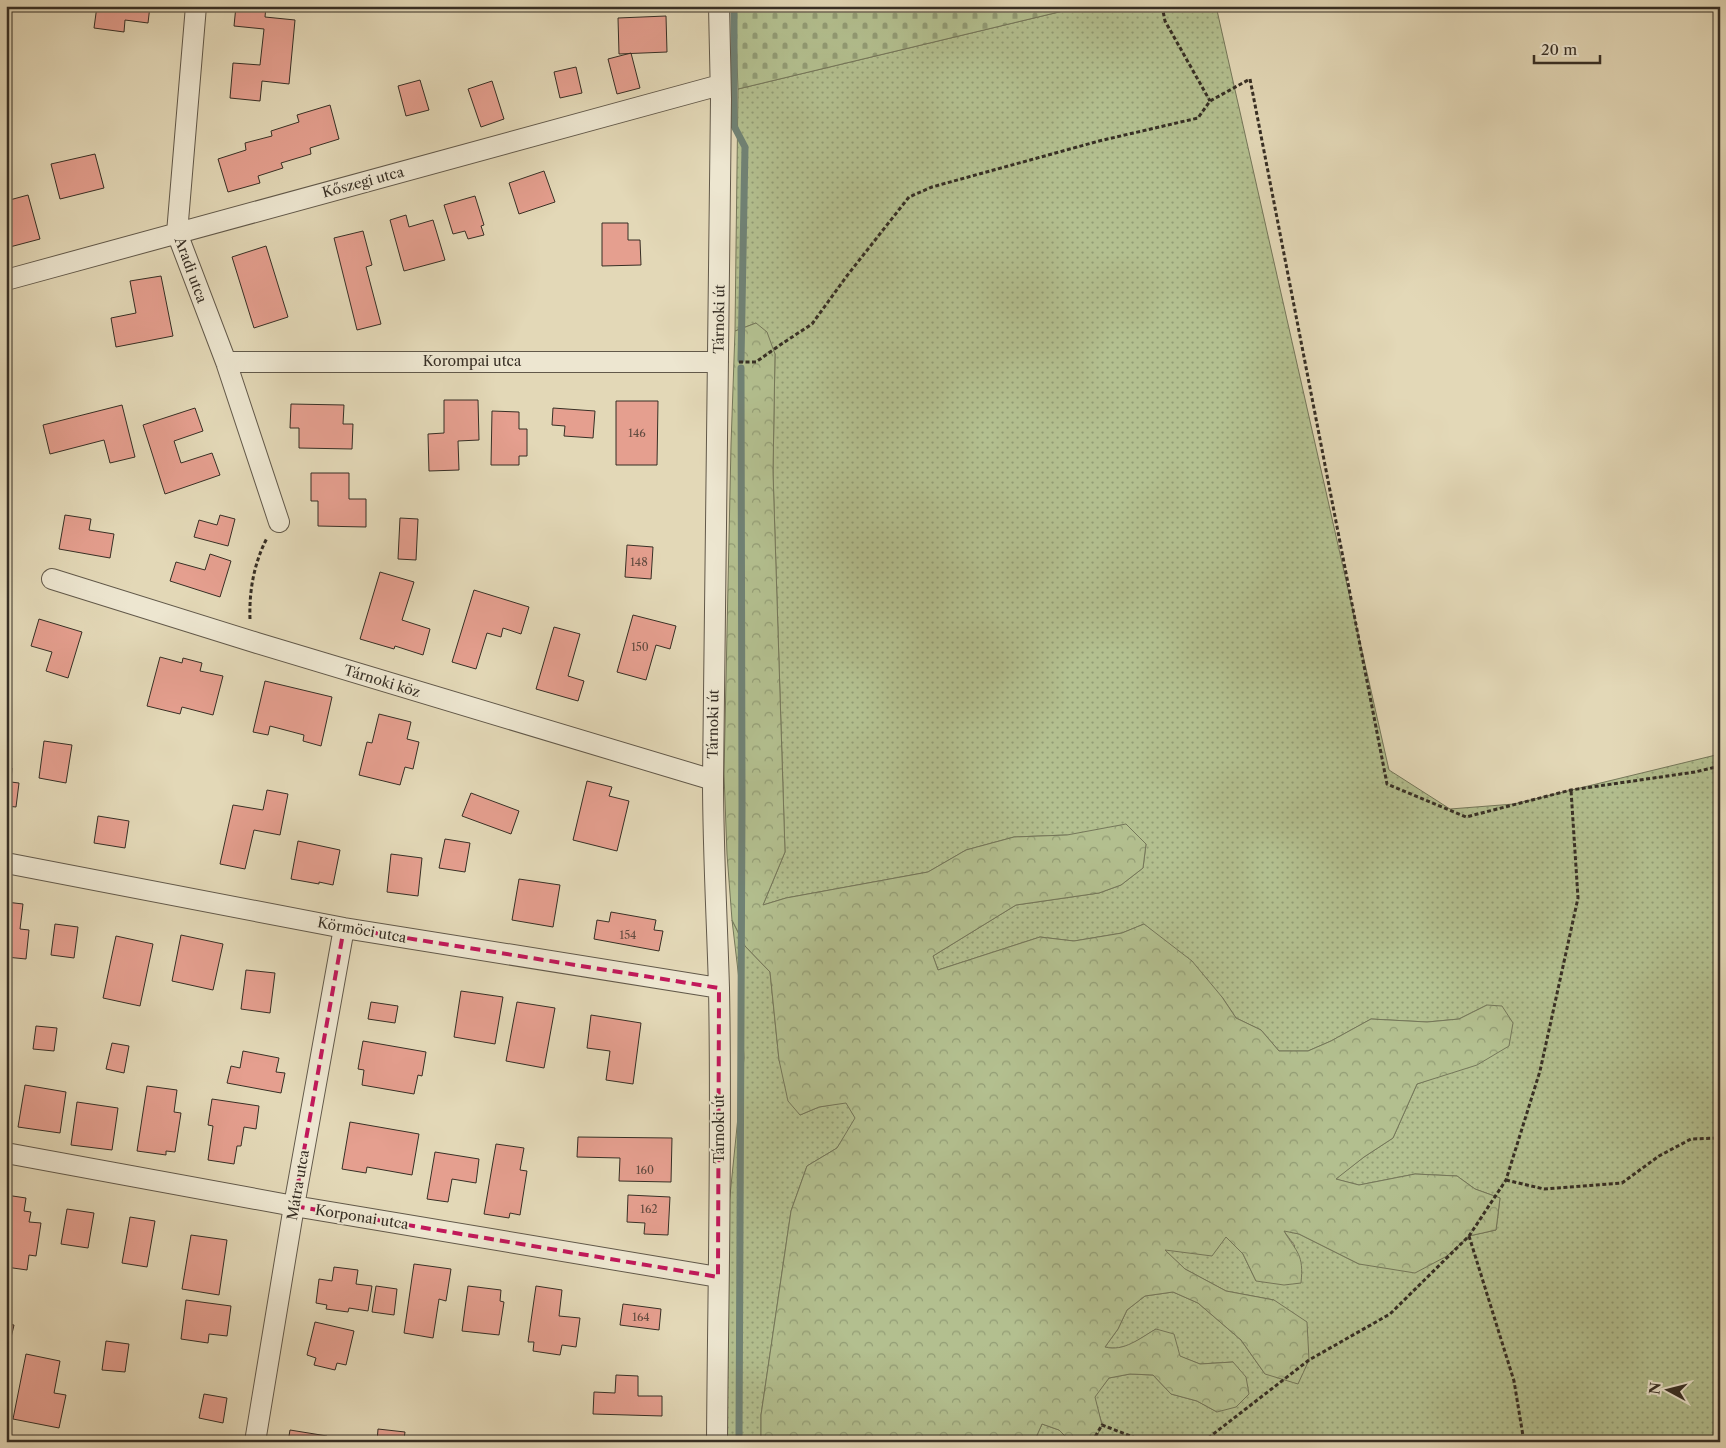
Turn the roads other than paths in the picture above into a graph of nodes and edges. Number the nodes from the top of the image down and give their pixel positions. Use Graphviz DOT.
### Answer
graph roads {
  1 [pos="196,6"];
  2 [pos="719,6"];
  3 [pos="720,85"];
  4 [pos="177,233"];
  5 [pos="6,280"];
  6 [pos="226,362"];
  7 [pos="718,362"];
  8 [pos="279,522"];
  9 [pos="52,579"];
  10 [pos="713,780"];
  11 [pos="6,863"];
  12 [pos="344,928"];
  13 [pos="719,988"];
  14 [pos="6,1154"];
  15 [pos="294,1206"];
  16 [pos="718,1277"];
  17 [pos="255,1442"];
  18 [pos="717,1442"];
  1 -- 4 [label="street, Aradi utca"];
  2 -- 3 [label="street, Tárnoki út"];
  3 -- 4 [label="street, Kőszegi utca"];
  3 -- 7 [label="street, Tárnoki út"];
  4 -- 5 [label="street, Kőszegi utca"];
  4 -- 6 [label="street, Aradi utca"];
  6 -- 7 [label="street, Korompai utca"];
  6 -- 8 [label="street, Aradi utca"];
  7 -- 10 [label="street, Tárnoki út"];
  9 -- 10 [label="street, Tárnoki köz"];
  10 -- 13 [label="street, Tárnoki út"];
  11 -- 12 [label="street, Körmöci utca"];
  12 -- 13 [label="street, Körmöci utca"];
  12 -- 15 [label="street, Mátra utca"];
  13 -- 16 [label="street, Tárnoki út"];
  14 -- 15 [label="street, Korponai utca"];
  15 -- 16 [label="street, Korponai utca"];
  15 -- 17 [label="street, Mátra utca"];
  16 -- 18 [label="street, Tárnoki út"];
}
